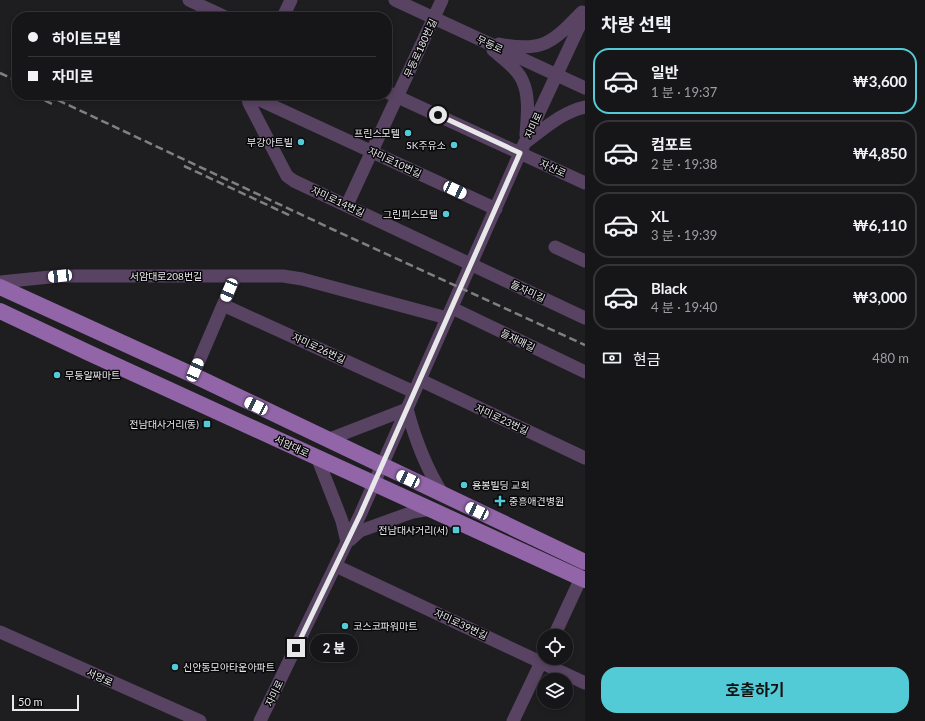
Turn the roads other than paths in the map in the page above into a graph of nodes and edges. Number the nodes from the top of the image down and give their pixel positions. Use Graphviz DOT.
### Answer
graph roads {
  1 [pos="189,0"];
  2 [pos="290,0"];
  3 [pos="395,0"];
  4 [pos="442,0"];
  5 [pos="585,9"];
  6 [pos="214,12"];
  7 [pos="285,12"];
  8 [pos="585,14"];
  9 [pos="434,18"];
  10 [pos="481,40"];
  11 [pos="556,75"];
  12 [pos="585,88"];
  13 [pos="392,94"];
  14 [pos="249,100"];
  15 [pos="259,100"];
  16 [pos="390,100"];
  17 [pos="585,107"];
  18 [pos="523,148"];
  19 [pos="372,151"];
  20 [pos="585,183"];
  21 [pos="348,205"];
  22 [pos="496,209"];
  23 [pos="555,247"];
  24 [pos="585,261"];
  25 [pos="472,265"];
  26 [pos="235,277"];
  27 [pos="0,282"];
  28 [pos="0,287"];
  29 [pos="223,304"];
  30 [pos="0,311"];
  31 [pos="449,313"];
  32 [pos="585,318"];
  33 [pos="585,372"];
  34 [pos="193,375"];
  35 [pos="420,380"];
  36 [pos="414,392"];
  37 [pos="407,409"];
  38 [pos="327,440"];
  39 [pos="317,457"];
  40 [pos="585,458"];
  41 [pos="382,466"];
  42 [pos="374,483"];
  43 [pos="443,495"];
  44 [pos="431,509"];
  45 [pos="347,542"];
  46 [pos="585,562"];
  47 [pos="336,566"];
  48 [pos="583,579"];
  49 [pos="558,629"];
  50 [pos="0,632"];
  51 [pos="537,656"];
  52 [pos="540,665"];
  53 [pos="554,665"];
  54 [pos="585,683"];
  55 [pos="200,721"];
  56 [pos="260,721"];
  57 [pos="513,721"];
  1 -- 6 [label="street"];
  2 -- 7 [label="street"];
  3 -- 9 [label="street, 무등로"];
  4 -- 9 [label="street, 무등로180번길"];
  5 -- 10 [label="street"];
  8 -- 11 [label="street, 자미로"];
  9 -- 10 [label="street, 무등로"];
  9 -- 13 [label="street, 무등로180번길"];
  10 -- 11 [label="street, 무등로"];
  10 -- 18 [label="street"];
  11 -- 12 [label="street, 무등로"];
  11 -- 18 [label="street, 자미로"];
  13 -- 18 [label="street, 자산로"];
  14 -- 21 [label="street, 자미로14번길"];
  15 -- 19 [label="street, 자미로10번길"];
  16 -- 19 [label="street, 무등로180번길"];
  17 -- 18 [label="street"];
  18 -- 20 [label="street, 자산로"];
  18 -- 22 [label="street, 자미로"];
  19 -- 21 [label="street, 무등로180번길"];
  19 -- 22 [label="street, 자미로10번길"];
  21 -- 25 [label="street, 자미로14번길"];
  22 -- 25 [label="street, 자미로"];
  23 -- 24 [label="street"];
  25 -- 31 [label="street, 자미로"];
  25 -- 32 [label="street, 들자미길"];
  26 -- 27 [label="street, 서암대로208번길"];
  26 -- 29 [label="street"];
  26 -- 31 [label="street, 서암대로208번길"];
  28 -- 34 [label="main road, 서암대로"];
  29 -- 34 [label="street"];
  29 -- 36 [label="street, 자미로26번길"];
  30 -- 39 [label="main road, 서암대로"];
  31 -- 33 [label="street, 들재매길"];
  31 -- 35 [label="street, 자미로"];
  34 -- 38 [label="main road, 서암대로"];
  35 -- 36 [label="street, 자미로"];
  35 -- 40 [label="street, 자미로23번길"];
  36 -- 37 [label="street, 자미로"];
  37 -- 38 [label="street"];
  37 -- 41 [label="street, 자미로"];
  37 -- 43 [label="street"];
  38 -- 41 [label="main road, 서암대로"];
  39 -- 42 [label="main road, 서암대로"];
  39 -- 45 [label="street"];
  41 -- 42 [label="street, 자미로"];
  41 -- 43 [label="main road, 서암대로"];
  42 -- 44 [label="main road, 서암대로"];
  42 -- 45 [label="street, 자미로"];
  43 -- 46 [label="main road, 서암대로"];
  44 -- 45 [label="street"];
  44 -- 48 [label="main road, 서암대로"];
  45 -- 47 [label="street, 자미로"];
  47 -- 51 [label="street, 자미로39번길"];
  47 -- 56 [label="street, 자미로"];
  48 -- 49 [label="street"];
  50 -- 55 [label="street, 서양로"];
  52 -- 57 [label="street"];
  53 -- 54 [label="street, 자미로39번길"];
}
